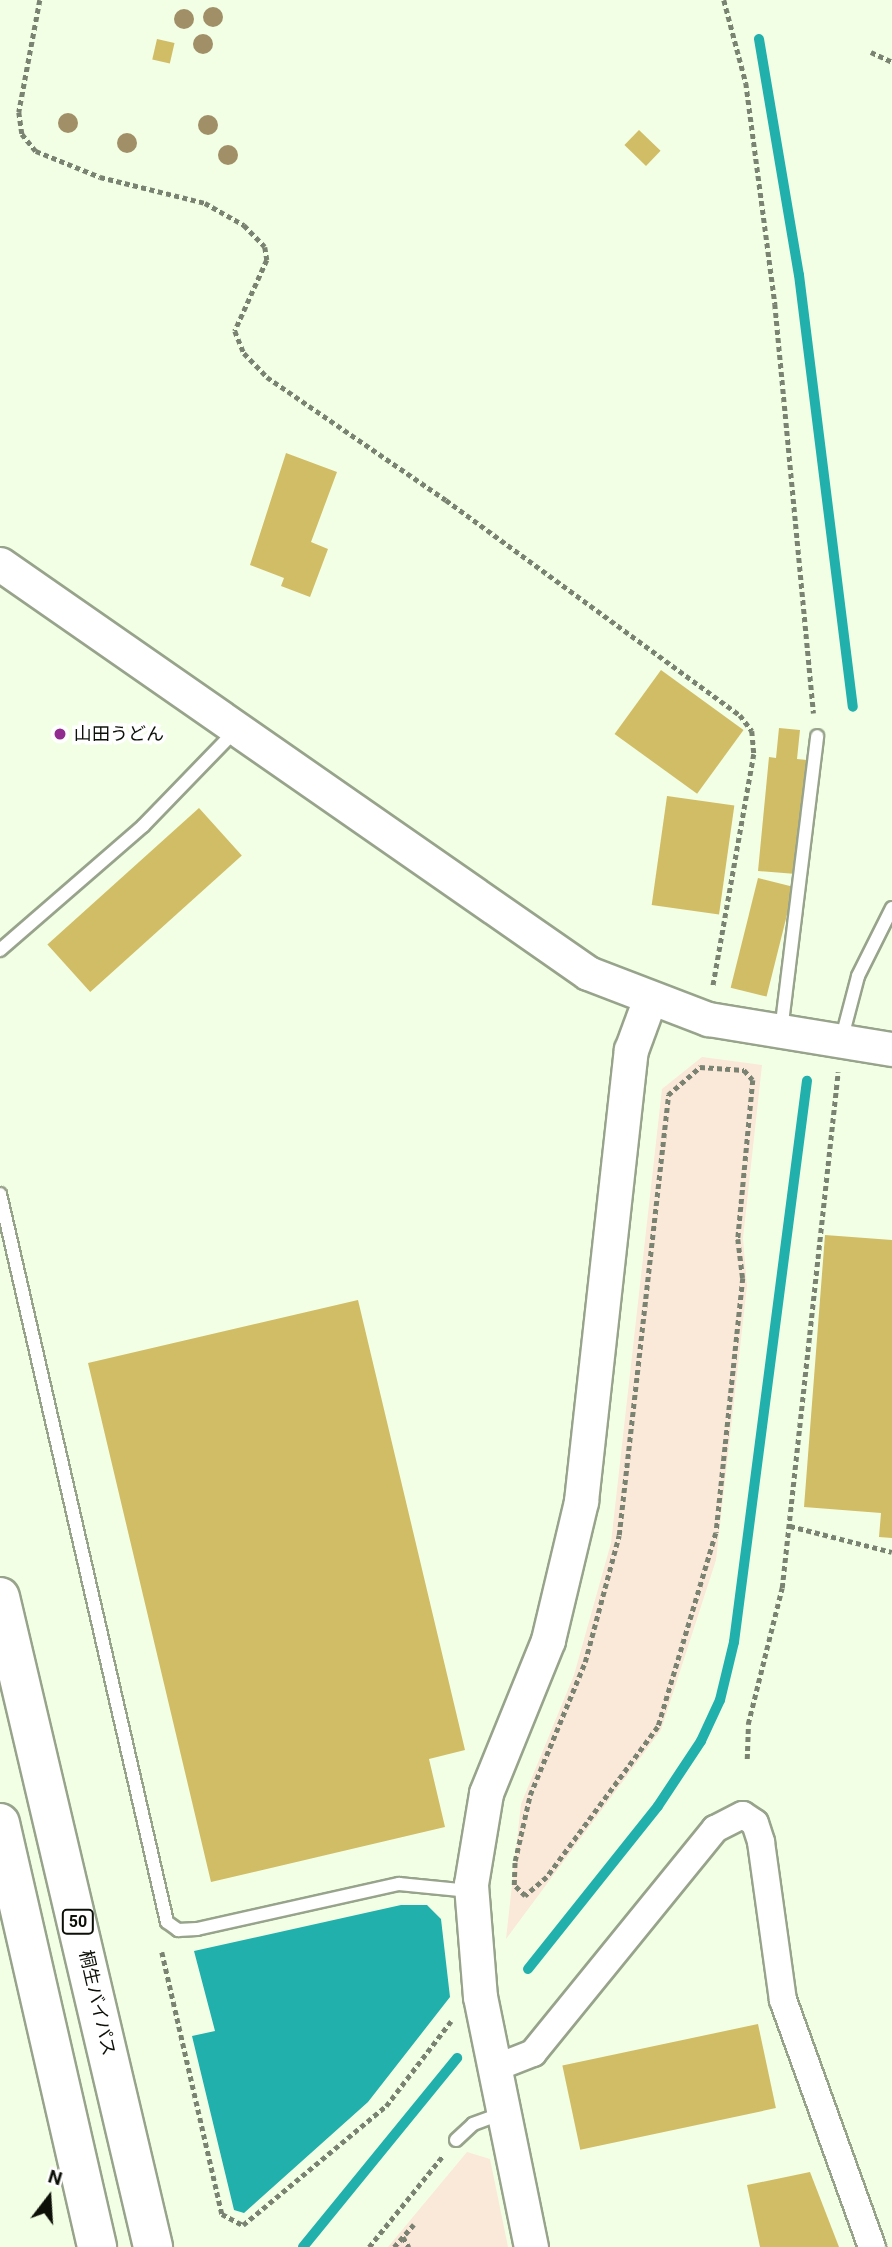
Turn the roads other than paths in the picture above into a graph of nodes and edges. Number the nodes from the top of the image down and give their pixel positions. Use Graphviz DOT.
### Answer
graph roads {
  1 [pos="0,564"];
  2 [pos="239,727"];
  3 [pos="817,736"];
  4 [pos="892,908"];
  5 [pos="0,950"];
  6 [pos="649,1002"];
  7 [pos="781,1031"];
  8 [pos="892,1049"];
  9 [pos="840,1054"];
  10 [pos="0,1194"];
  11 [pos="0,1597"];
  12 [pos="0,1823"];
  13 [pos="470,1891"];
  14 [pos="495,2068"];
  15 [pos="504,2113"];
  16 [pos="456,2140"];
  17 [pos="97,2247"];
  18 [pos="153,2247"];
  19 [pos="531,2247"];
  20 [pos="872,2247"];
  1 -- 2 [label="street"];
  2 -- 5 [label="lane"];
  2 -- 6 [label="street"];
  3 -- 7 [label="lane"];
  4 -- 9 [label="lane"];
  6 -- 7 [label="street"];
  6 -- 13 [label="street"];
  7 -- 9 [label="street"];
  8 -- 9 [label="street"];
  10 -- 13 [label="lane"];
  11 -- 18 [label="highway, 桐生バイパス / 50"];
  12 -- 17 [label="highway"];
  13 -- 14 [label="street"];
  14 -- 15 [label="street"];
  14 -- 20 [label="street"];
  15 -- 16 [label="lane"];
  15 -- 19 [label="street"];
}
